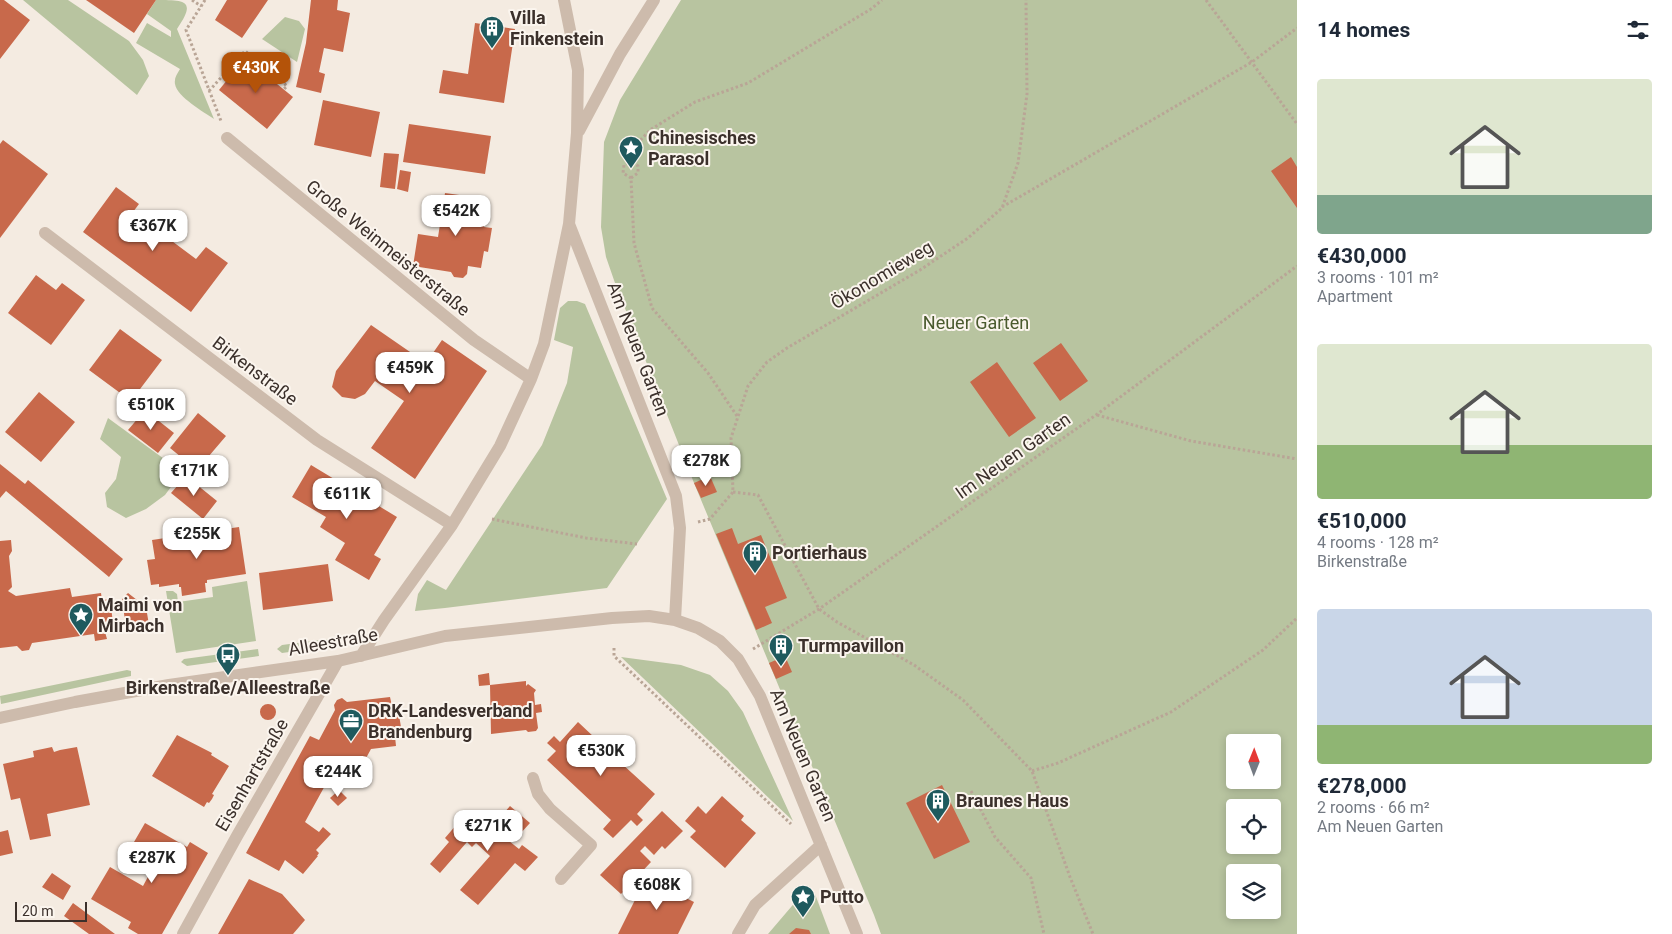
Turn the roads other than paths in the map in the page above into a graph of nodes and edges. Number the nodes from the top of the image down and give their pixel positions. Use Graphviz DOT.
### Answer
graph roads {
  1 [pos="564,0"];
  2 [pos="654,0"];
  3 [pos="577,133"];
  4 [pos="227,138"];
  5 [pos="569,224"];
  6 [pos="45,233"];
  7 [pos="531,379"];
  8 [pos="452,525"];
  9 [pos="675,620"];
  10 [pos="361,656"];
  11 [pos="338,661"];
  12 [pos="0,718"];
  13 [pos="533,778"];
  14 [pos="821,845"];
  15 [pos="561,879"];
  16 [pos="183,934"];
  17 [pos="738,934"];
  18 [pos="857,934"];
  1 -- 3 [label="street"];
  2 -- 3 [label="street"];
  3 -- 5 [label="street"];
  4 -- 7 [label="street, Große Weinmeisterstraße"];
  5 -- 7 [label="street"];
  5 -- 9 [label="street, Am Neuen Garten"];
  6 -- 8 [label="street, Birkenstraße"];
  7 -- 8 [label="street"];
  8 -- 10 [label="street"];
  9 -- 10 [label="street, Alleestraße"];
  9 -- 14 [label="street, Am Neuen Garten"];
  10 -- 11 [label="street, Alleestraße"];
  11 -- 12 [label="street, Alleestraße"];
  11 -- 16 [label="street, Eisenhartstraße"];
  13 -- 15 [label="street"];
  14 -- 17 [label="street"];
  14 -- 18 [label="street, Am Neuen Garten"];
}
